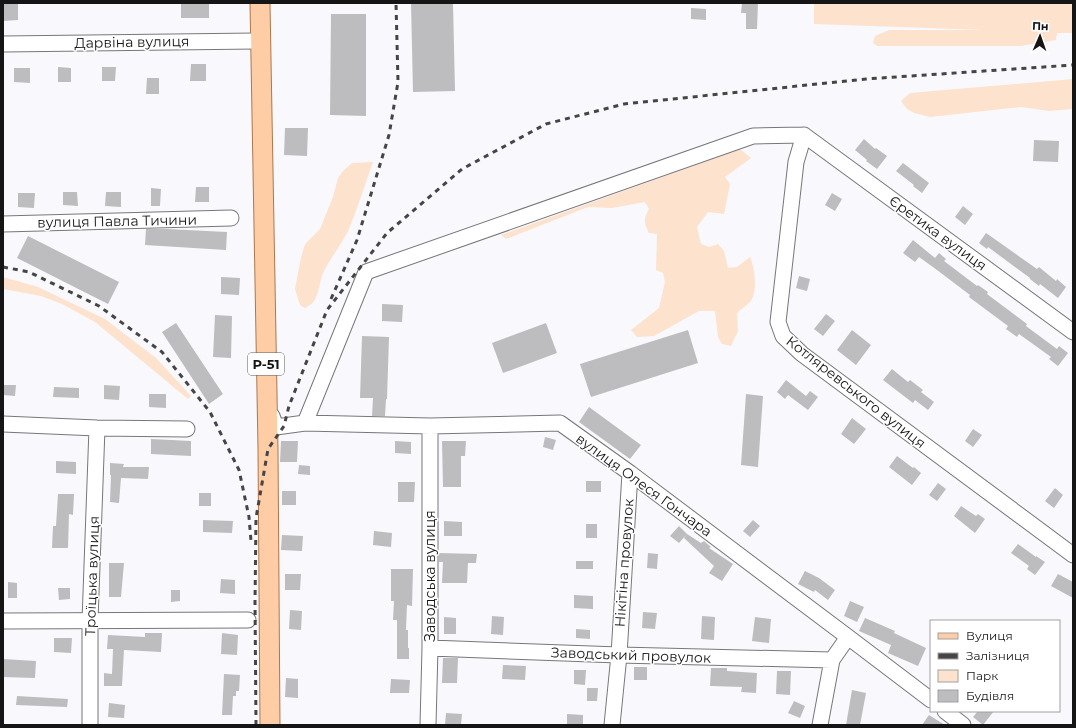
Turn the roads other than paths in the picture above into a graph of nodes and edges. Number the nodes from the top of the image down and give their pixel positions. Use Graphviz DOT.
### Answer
graph roads {
  1 [pos="260,3"];
  2 [pos="261,41"];
  3 [pos="3,44"];
  4 [pos="804,135"];
  5 [pos="231,218"];
  6 [pos="3,224"];
  7 [pos="1073,332"];
  8 [pos="272,416"];
  9 [pos="3,424"];
  10 [pos="305,424"];
  11 [pos="430,426"];
  12 [pos="97,428"];
  13 [pos="187,429"];
  14 [pos="630,473"];
  15 [pos="1073,555"];
  16 [pos="3,620"];
  17 [pos="248,620"];
  18 [pos="90,621"];
  19 [pos="848,637"];
  20 [pos="430,648"];
  21 [pos="619,655"];
  22 [pos="832,660"];
  23 [pos="930,699"];
  24 [pos="946,712"];
  25 [pos="90,725"];
  26 [pos="270,725"];
  27 [pos="428,725"];
  28 [pos="612,725"];
  29 [pos="820,725"];
  30 [pos="963,725"];
  1 -- 2 [label="main road, Р-51"];
  2 -- 3 [label="street, Дарвіна вулиця"];
  2 -- 26 [label="main road, Р-51"];
  4 -- 7 [label="street, Єретика вулиця"];
  4 -- 10 [label="street"];
  4 -- 15 [label="street, Котляревського вулиця"];
  5 -- 6 [label="street, вулиця Павла Тичини"];
  8 -- 10 [label="street, вулиця Олеся Гончара"];
  9 -- 12 [label="street"];
  10 -- 11 [label="street, вулиця Олеся Гончара"];
  11 -- 14 [label="street, вулиця Олеся Гончара"];
  11 -- 20 [label="street, Заводська вулиця"];
  12 -- 13 [label="street"];
  12 -- 18 [label="street, Троїцька вулиця"];
  14 -- 19 [label="street, вулиця Олеся Гончара"];
  14 -- 21 [label="street, Нікітіна провулок"];
  16 -- 18 [label="street"];
  17 -- 18 [label="street"];
  18 -- 25 [label="street, Троїцька вулиця"];
  19 -- 22 [label="street"];
  19 -- 23 [label="street, вулиця Олеся Гончара"];
  20 -- 21 [label="street, Заводський провулок"];
  20 -- 27 [label="street, Заводська вулиця"];
  21 -- 22 [label="street, Заводський провулок"];
  21 -- 28 [label="street, Нікітіна провулок"];
  22 -- 29 [label="street"];
  24 -- 30 [label="street"];
}
